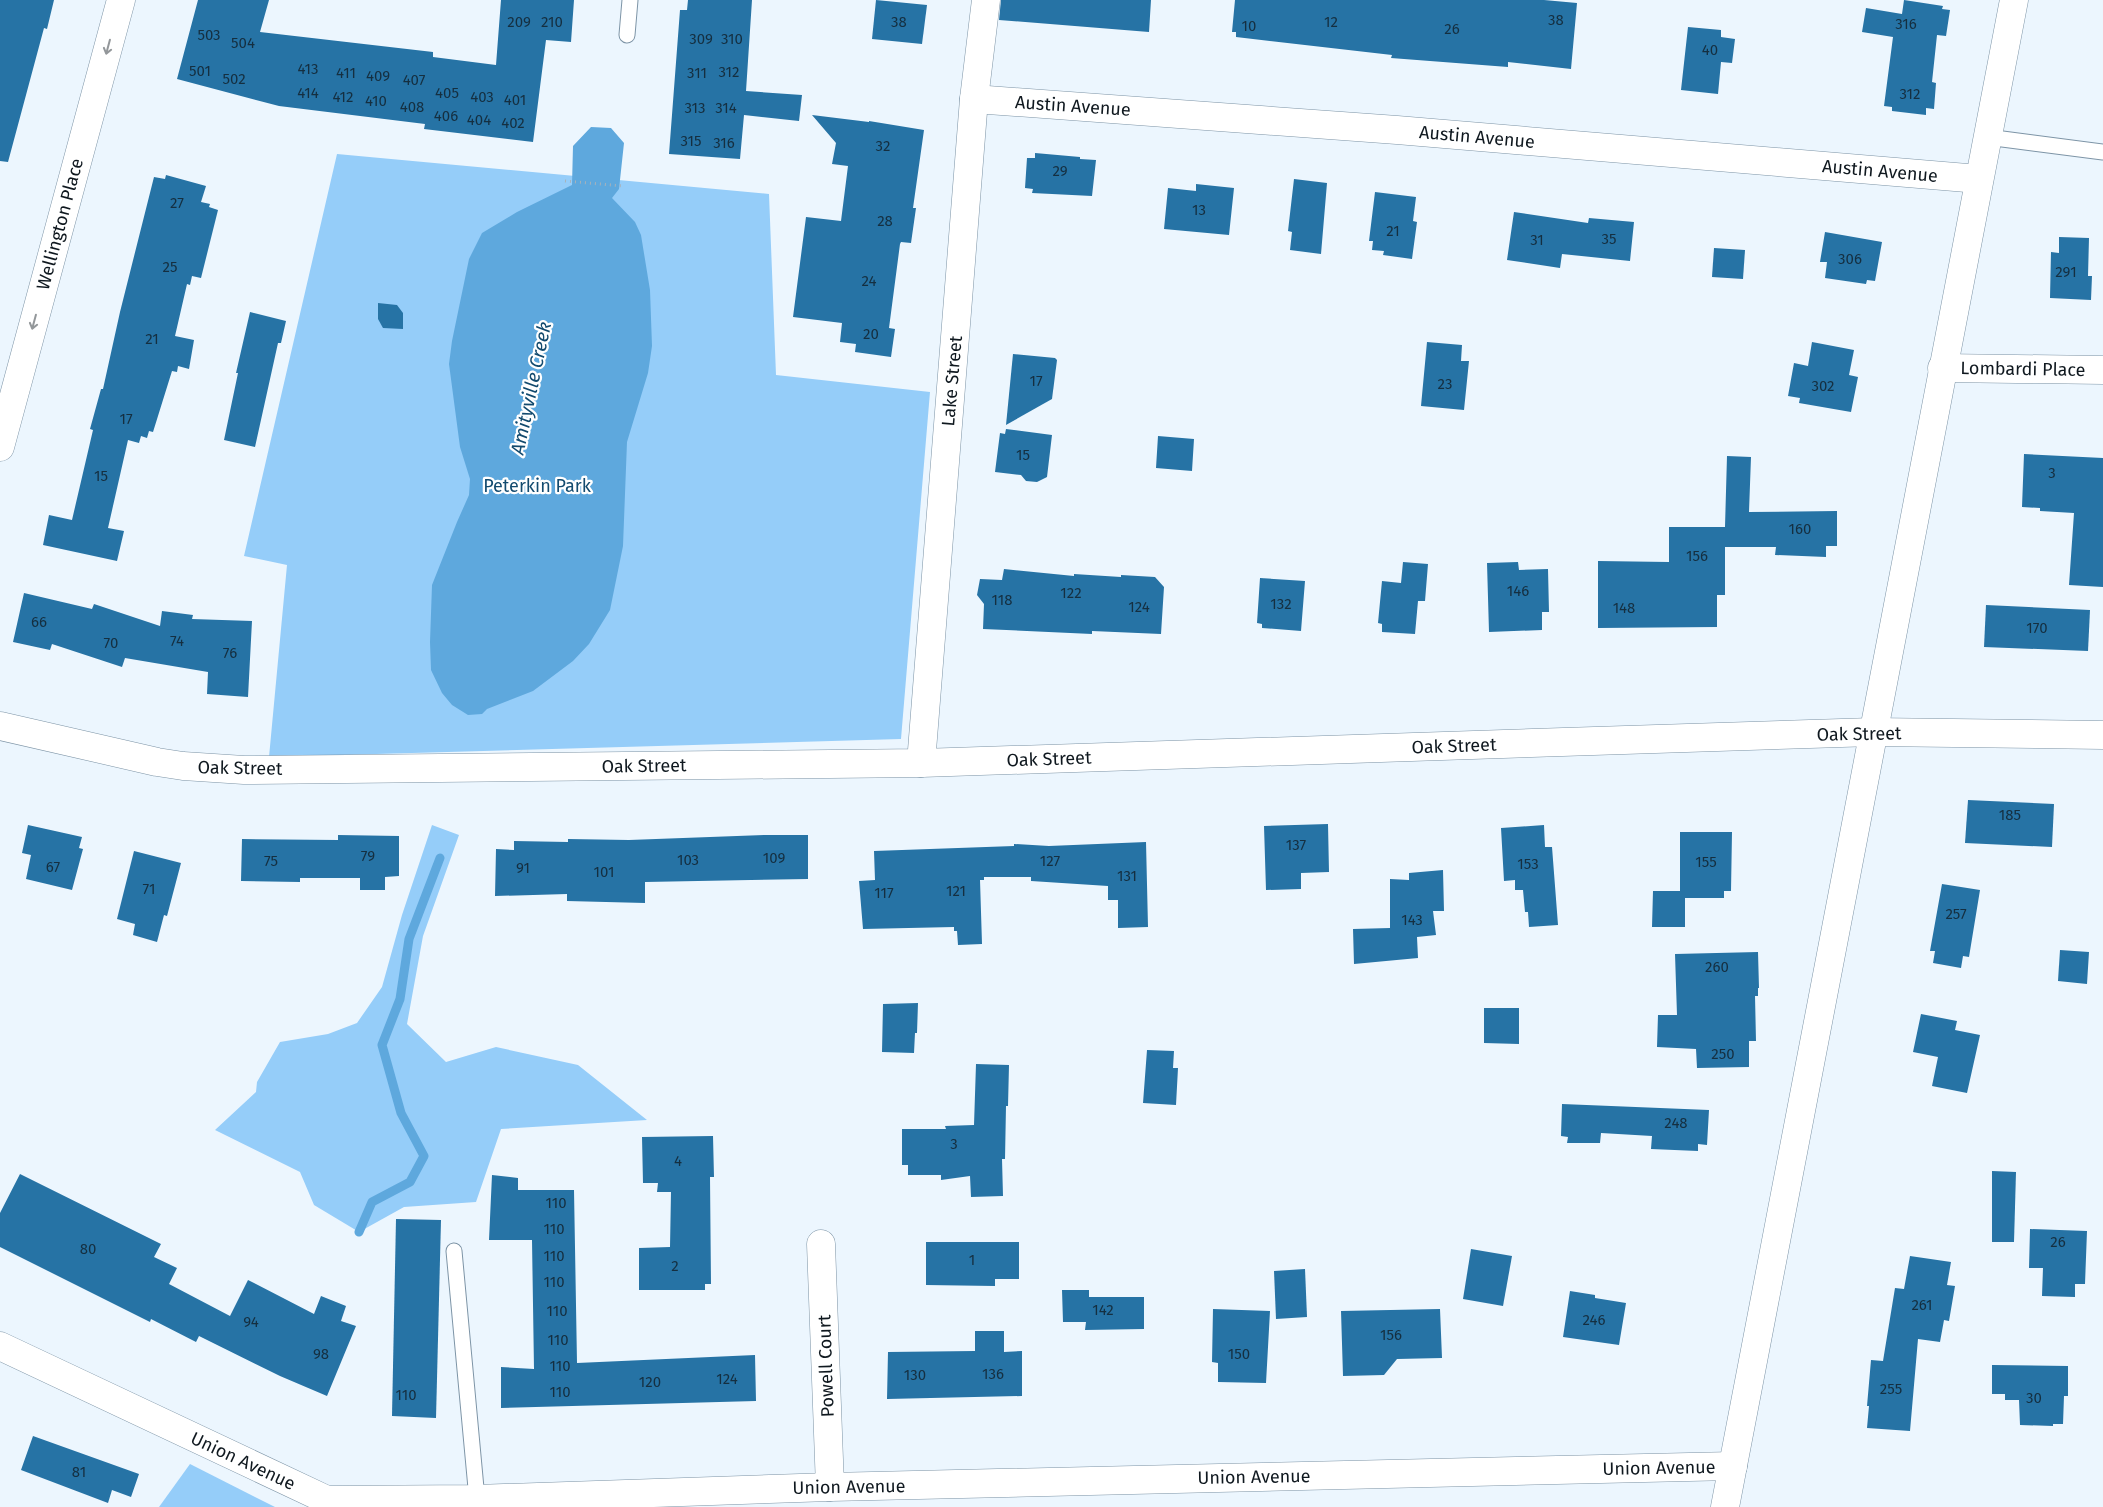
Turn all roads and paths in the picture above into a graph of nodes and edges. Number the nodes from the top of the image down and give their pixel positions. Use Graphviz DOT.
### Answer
graph roads {
  1 [pos="121,0"];
  2 [pos="630,0"];
  3 [pos="986,0"];
  4 [pos="2014,0"];
  5 [pos="627,35"];
  6 [pos="974,99"];
  7 [pos="1987,137"];
  8 [pos="2103,152"];
  9 [pos="1979,179"];
  10 [pos="565,181"];
  11 [pos="623,186"];
  12 [pos="1942,368"];
  13 [pos="2103,370"];
  14 [pos="0,447"];
  15 [pos="0,726"];
  16 [pos="1873,732"];
  17 [pos="2103,735"];
  18 [pos="921,763"];
  19 [pos="821,1244"];
  20 [pos="454,1250"];
  21 [pos="0,1346"];
  22 [pos="1733,1466"];
  23 [pos="830,1487"];
  24 [pos="477,1499"];
  25 [pos="1724,1507"];
  1 -- 14 [label="street, Wellington Place, one-way"];
  2 -- 5 [label="lane"];
  3 -- 6 [label="street, Lake Street"];
  4 -- 7 [label="street"];
  6 -- 9 [label="street, Austin Avenue"];
  6 -- 18 [label="street, Lake Street"];
  7 -- 8 [label="lane"];
  7 -- 9 [label="street"];
  9 -- 12 [label="street"];
  10 -- 11 [label="path"];
  12 -- 13 [label="street, Lombardi Place"];
  12 -- 16 [label="street"];
  15 -- 18 [label="street, Oak Street"];
  16 -- 17 [label="street, Oak Street"];
  16 -- 18 [label="street, Oak Street"];
  16 -- 22 [label="street"];
  19 -- 23 [label="street, Powell Court"];
  20 -- 24 [label="lane"];
  21 -- 24 [label="street, Union Avenue"];
  22 -- 23 [label="street, Union Avenue"];
  22 -- 25 [label="street"];
  23 -- 24 [label="street, Union Avenue"];
}
